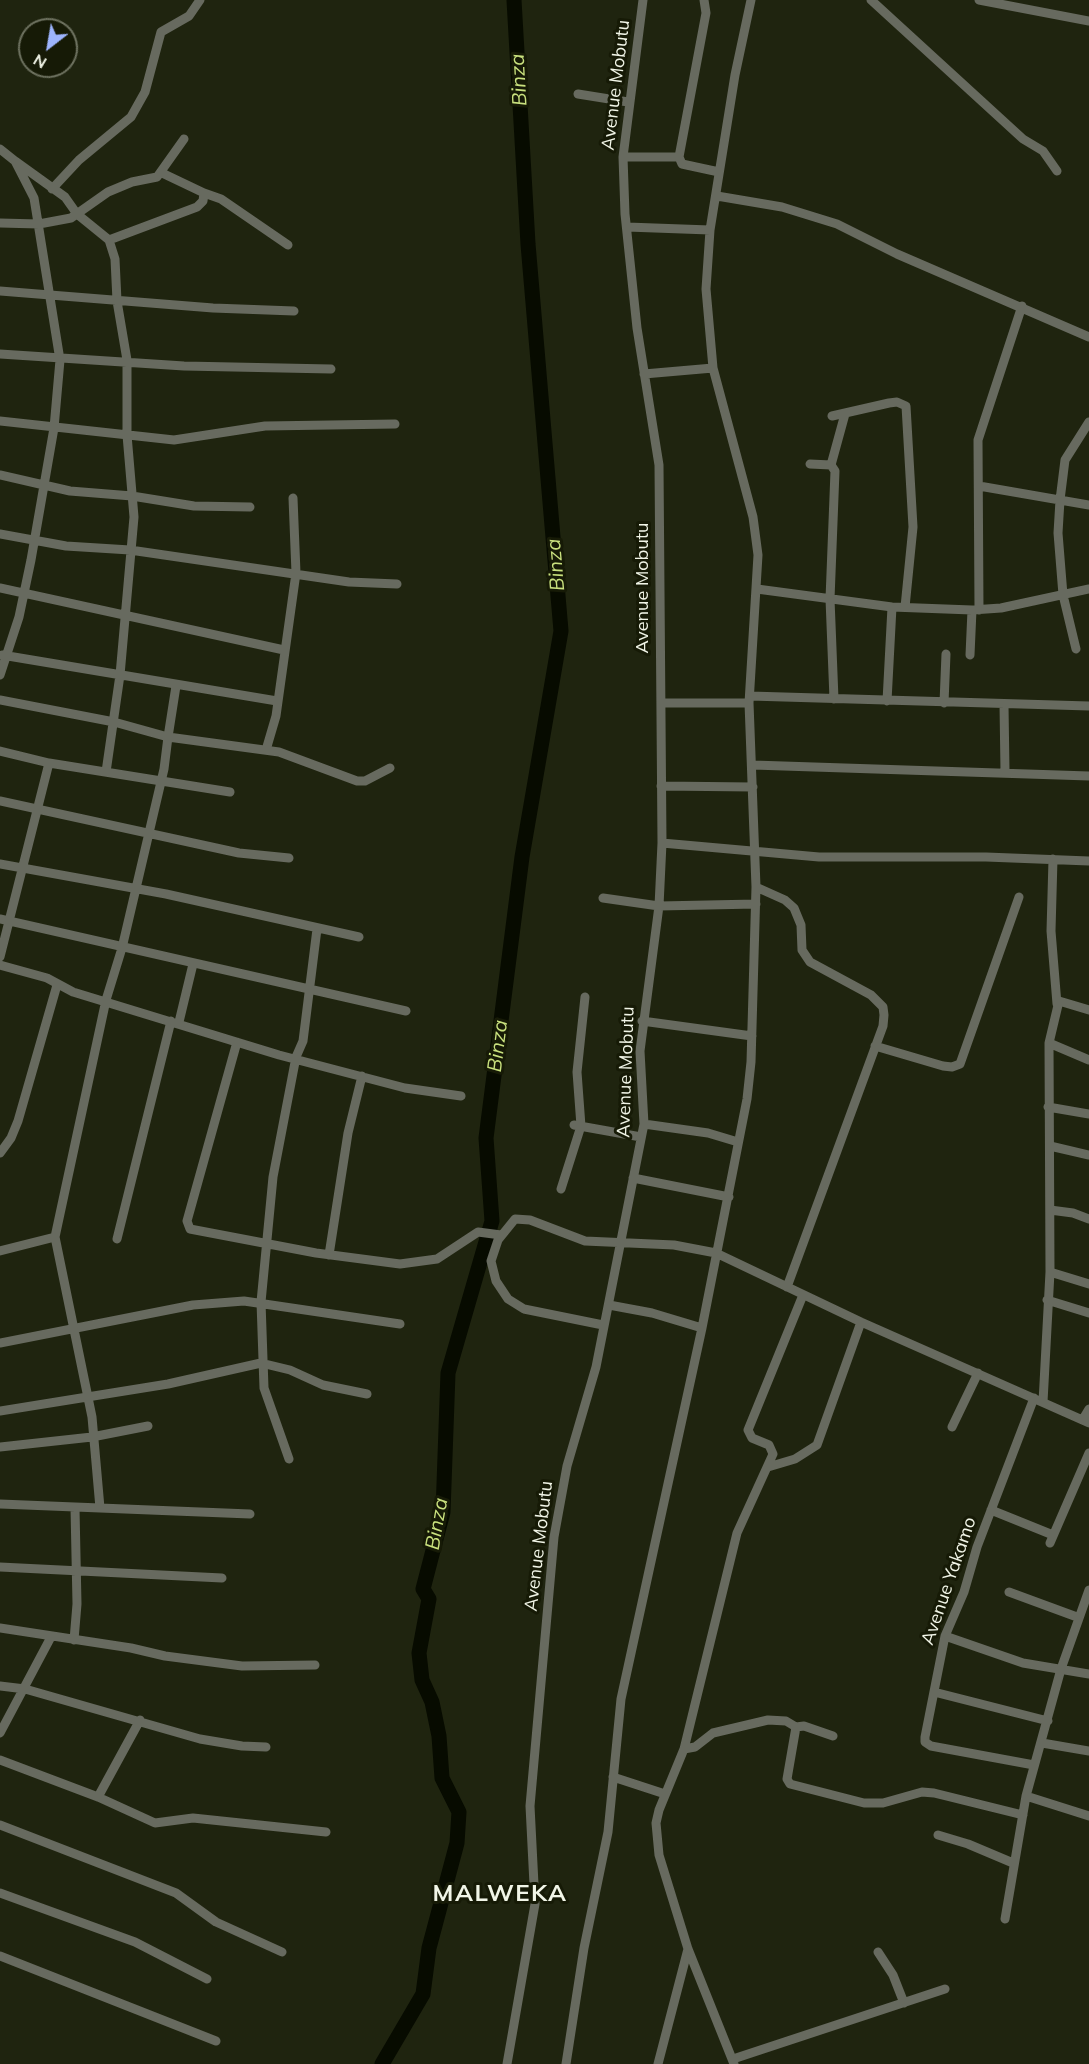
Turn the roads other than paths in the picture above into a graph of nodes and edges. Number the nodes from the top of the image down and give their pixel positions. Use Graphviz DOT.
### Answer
graph roads {
  1 [pos="200,0"];
  2 [pos="643,0"];
  3 [pos="704,0"];
  4 [pos="751,0"];
  5 [pos="871,0"];
  6 [pos="979,0"];
  7 [pos="1089,21"];
  8 [pos="578,94"];
  9 [pos="628,102"];
  10 [pos="184,139"];
  11 [pos="0,149"];
  12 [pos="623,157"];
  13 [pos="679,157"];
  14 [pos="15,161"];
  15 [pos="1057,171"];
  16 [pos="719,172"];
  17 [pos="162,173"];
  18 [pos="52,189"];
  19 [pos="204,193"];
  20 [pos="717,196"];
  21 [pos="77,214"];
  22 [pos="0,223"];
  23 [pos="39,224"];
  24 [pos="627,227"];
  25 [pos="710,230"];
  26 [pos="109,240"];
  27 [pos="288,245"];
  28 [pos="0,291"];
  29 [pos="50,294"];
  30 [pos="117,301"];
  31 [pos="1022,306"];
  32 [pos="294,311"];
  33 [pos="1089,337"];
  34 [pos="0,354"];
  35 [pos="60,360"];
  36 [pos="127,360"];
  37 [pos="713,368"];
  38 [pos="331,369"];
  39 [pos="645,374"];
  40 [pos="845,414"];
  41 [pos="832,416"];
  42 [pos="0,421"];
  43 [pos="1089,422"];
  44 [pos="395,424"];
  45 [pos="54,428"];
  46 [pos="127,435"];
  47 [pos="810,464"];
  48 [pos="831,465"];
  49 [pos="0,475"];
  50 [pos="45,484"];
  51 [pos="978,486"];
  52 [pos="132,496"];
  53 [pos="293,498"];
  54 [pos="1060,500"];
  55 [pos="1089,505"];
  56 [pos="250,507"];
  57 [pos="0,534"];
  58 [pos="33,541"];
  59 [pos="130,550"];
  60 [pos="296,573"];
  61 [pos="397,584"];
  62 [pos="0,588"];
  63 [pos="757,589"];
  64 [pos="1089,589"];
  65 [pos="25,591"];
  66 [pos="1063,595"];
  67 [pos="830,599"];
  68 [pos="892,607"];
  69 [pos="906,607"];
  70 [pos="975,610"];
  71 [pos="125,614"];
  72 [pos="1076,649"];
  73 [pos="284,650"];
  74 [pos="946,654"];
  75 [pos="3,655"];
  76 [pos="970,655"];
  77 [pos="0,675"];
  78 [pos="120,675"];
  79 [pos="176,686"];
  80 [pos="834,699"];
  81 [pos="0,700"];
  82 [pos="750,700"];
  83 [pos="277,701"];
  84 [pos="887,701"];
  85 [pos="661,703"];
  86 [pos="944,703"];
  87 [pos="1004,705"];
  88 [pos="1089,706"];
  89 [pos="114,722"];
  90 [pos="168,737"];
  91 [pos="266,750"];
  92 [pos="0,751"];
  93 [pos="49,763"];
  94 [pos="753,765"];
  95 [pos="390,768"];
  96 [pos="1005,771"];
  97 [pos="106,772"];
  98 [pos="1089,776"];
  99 [pos="161,781"];
  100 [pos="661,786"];
  101 [pos="753,787"];
  102 [pos="230,792"];
  103 [pos="0,801"];
  104 [pos="37,810"];
  105 [pos="149,833"];
  106 [pos="662,843"];
  107 [pos="755,851"];
  108 [pos="289,858"];
  109 [pos="1053,859"];
  110 [pos="1089,861"];
  111 [pos="0,864"];
  112 [pos="24,869"];
  113 [pos="756,887"];
  114 [pos="137,888"];
  115 [pos="1019,897"];
  116 [pos="603,898"];
  117 [pos="756,904"];
  118 [pos="659,906"];
  119 [pos="4,920"];
  120 [pos="317,930"];
  121 [pos="359,938"];
  122 [pos="122,948"];
  123 [pos="0,957"];
  124 [pos="193,964"];
  125 [pos="0,965"];
  126 [pos="57,985"];
  127 [pos="308,988"];
  128 [pos="585,997"];
  129 [pos="106,1000"];
  130 [pos="1057,1004"];
  131 [pos="1089,1010"];
  132 [pos="406,1011"];
  133 [pos="642,1021"];
  134 [pos="175,1022"];
  135 [pos="752,1036"];
  136 [pos="237,1042"];
  137 [pos="1049,1044"];
  138 [pos="875,1046"];
  139 [pos="296,1057"];
  140 [pos="1089,1060"];
  141 [pos="362,1076"];
  142 [pos="461,1096"];
  143 [pos="1048,1107"];
  144 [pos="1089,1114"];
  145 [pos="644,1124"];
  146 [pos="578,1126"];
  147 [pos="641,1137"];
  148 [pos="738,1142"];
  149 [pos="1050,1146"];
  150 [pos="0,1153"];
  151 [pos="1089,1155"];
  152 [pos="633,1178"];
  153 [pos="561,1188"];
  154 [pos="729,1197"];
  155 [pos="1050,1210"];
  156 [pos="1089,1219"];
  157 [pos="499,1234"];
  158 [pos="55,1237"];
  159 [pos="117,1239"];
  160 [pos="266,1242"];
  161 [pos="620,1243"];
  162 [pos="0,1251"];
  163 [pos="716,1253"];
  164 [pos="329,1255"];
  165 [pos="1050,1272"];
  166 [pos="1089,1284"];
  167 [pos="786,1287"];
  168 [pos="803,1295"];
  169 [pos="1047,1300"];
  170 [pos="261,1302"];
  171 [pos="609,1305"];
  172 [pos="1089,1313"];
  173 [pos="861,1322"];
  174 [pos="400,1324"];
  175 [pos="603,1324"];
  176 [pos="702,1328"];
  177 [pos="73,1331"];
  178 [pos="0,1343"];
  179 [pos="261,1364"];
  180 [pos="978,1373"];
  181 [pos="367,1394"];
  182 [pos="88,1398"];
  183 [pos="1039,1400"];
  184 [pos="1089,1409"];
  185 [pos="0,1411"];
  186 [pos="1086,1421"];
  187 [pos="148,1426"];
  188 [pos="952,1427"];
  189 [pos="92,1437"];
  190 [pos="0,1447"];
  191 [pos="1089,1452"];
  192 [pos="289,1459"];
  193 [pos="768,1467"];
  194 [pos="0,1504"];
  195 [pos="75,1508"];
  196 [pos="100,1508"];
  197 [pos="991,1510"];
  198 [pos="250,1514"];
  199 [pos="0,1567"];
  200 [pos="76,1570"];
  201 [pos="222,1578"];
  202 [pos="1089,1590"];
  203 [pos="1009,1592"];
  204 [pos="1077,1617"];
  205 [pos="0,1628"];
  206 [pos="945,1636"];
  207 [pos="51,1637"];
  208 [pos="75,1640"];
  209 [pos="315,1665"];
  210 [pos="1061,1669"];
  211 [pos="1089,1674"];
  212 [pos="0,1686"];
  213 [pos="25,1689"];
  214 [pos="934,1692"];
  215 [pos="140,1720"];
  216 [pos="1048,1721"];
  217 [pos="796,1727"];
  218 [pos="0,1733"];
  219 [pos="833,1736"];
  220 [pos="1042,1743"];
  221 [pos="266,1747"];
  222 [pos="684,1749"];
  223 [pos="1089,1751"];
  224 [pos="0,1760"];
  225 [pos="1034,1765"];
  226 [pos="613,1777"];
  227 [pos="665,1794"];
  228 [pos="1026,1796"];
  229 [pos="98,1797"];
  230 [pos="1023,1815"];
  231 [pos="1089,1816"];
  232 [pos="0,1825"];
  233 [pos="326,1832"];
  234 [pos="938,1835"];
  235 [pos="1013,1863"];
  236 [pos="0,1893"];
  237 [pos="1005,1919"];
  238 [pos="688,1949"];
  239 [pos="282,1952"];
  240 [pos="878,1952"];
  241 [pos="0,1956"];
  242 [pos="207,1979"];
  243 [pos="945,1989"];
  244 [pos="904,2003"];
  245 [pos="216,2041"];
  246 [pos="733,2061"];
  247 [pos="507,2064"];
  248 [pos="566,2064"];
  249 [pos="657,2064"];
  1 -- 18 [label="street"];
  2 -- 9 [label="street, Avenue Mobutu"];
  3 -- 13 [label="street"];
  4 -- 16 [label="street"];
  5 -- 15 [label="street"];
  6 -- 7 [label="street"];
  8 -- 9 [label="street"];
  9 -- 12 [label="street, Avenue Mobutu"];
  10 -- 17 [label="street"];
  11 -- 14 [label="street"];
  12 -- 13 [label="street"];
  12 -- 24 [label="street, Avenue Mobutu"];
  13 -- 16 [label="street"];
  14 -- 18 [label="street"];
  14 -- 23 [label="street"];
  16 -- 20 [label="street"];
  17 -- 19 [label="street"];
  17 -- 21 [label="street"];
  18 -- 21 [label="street"];
  19 -- 26 [label="street"];
  19 -- 27 [label="street"];
  20 -- 25 [label="street"];
  20 -- 31 [label="street"];
  21 -- 23 [label="street"];
  21 -- 26 [label="street"];
  22 -- 23 [label="street"];
  23 -- 29 [label="street"];
  24 -- 25 [label="street"];
  24 -- 39 [label="street, Avenue Mobutu"];
  25 -- 37 [label="street"];
  26 -- 30 [label="street"];
  28 -- 29 [label="street"];
  29 -- 30 [label="street"];
  29 -- 35 [label="street"];
  30 -- 32 [label="street"];
  30 -- 36 [label="street"];
  31 -- 33 [label="street"];
  31 -- 51 [label="street"];
  34 -- 35 [label="street"];
  35 -- 36 [label="street"];
  35 -- 45 [label="street"];
  36 -- 38 [label="street"];
  36 -- 46 [label="street"];
  37 -- 39 [label="street"];
  37 -- 63 [label="street"];
  39 -- 85 [label="street, Avenue Mobutu"];
  40 -- 41 [label="street"];
  40 -- 48 [label="street"];
  40 -- 69 [label="street"];
  42 -- 45 [label="street"];
  43 -- 54 [label="street"];
  44 -- 46 [label="street"];
  45 -- 46 [label="street"];
  45 -- 50 [label="street"];
  46 -- 52 [label="street"];
  47 -- 48 [label="street"];
  48 -- 67 [label="street"];
  49 -- 50 [label="street"];
  50 -- 52 [label="street"];
  50 -- 58 [label="street"];
  51 -- 54 [label="street"];
  51 -- 70 [label="street"];
  52 -- 56 [label="street"];
  52 -- 59 [label="street"];
  53 -- 60 [label="street"];
  54 -- 55 [label="street"];
  54 -- 66 [label="street"];
  57 -- 58 [label="street"];
  58 -- 59 [label="street"];
  58 -- 65 [label="street"];
  59 -- 60 [label="street"];
  59 -- 71 [label="street"];
  60 -- 61 [label="street"];
  60 -- 73 [label="street"];
  62 -- 65 [label="street"];
  63 -- 67 [label="street"];
  63 -- 82 [label="street"];
  64 -- 66 [label="street"];
  65 -- 71 [label="street"];
  65 -- 75 [label="street"];
  66 -- 70 [label="street"];
  66 -- 72 [label="street"];
  67 -- 68 [label="street"];
  67 -- 80 [label="street"];
  68 -- 69 [label="street"];
  68 -- 84 [label="street"];
  69 -- 70 [label="street"];
  70 -- 76 [label="street"];
  71 -- 73 [label="street"];
  71 -- 78 [label="street"];
  73 -- 83 [label="street"];
  74 -- 86 [label="street"];
  75 -- 77 [label="street"];
  75 -- 78 [label="street"];
  78 -- 79 [label="street"];
  78 -- 89 [label="street"];
  79 -- 83 [label="street"];
  79 -- 90 [label="street"];
  80 -- 82 [label="street"];
  80 -- 84 [label="street"];
  81 -- 89 [label="street"];
  82 -- 85 [label="street"];
  82 -- 94 [label="street"];
  83 -- 91 [label="street"];
  84 -- 86 [label="street"];
  85 -- 100 [label="street, Avenue Mobutu"];
  86 -- 87 [label="street"];
  87 -- 88 [label="street"];
  87 -- 96 [label="street"];
  89 -- 90 [label="street"];
  89 -- 97 [label="street"];
  90 -- 91 [label="street"];
  90 -- 99 [label="street"];
  91 -- 95 [label="street"];
  92 -- 93 [label="street"];
  93 -- 97 [label="street"];
  93 -- 104 [label="street"];
  94 -- 96 [label="street"];
  94 -- 101 [label="street"];
  96 -- 98 [label="street"];
  97 -- 99 [label="street"];
  99 -- 102 [label="street"];
  99 -- 105 [label="street"];
  100 -- 101 [label="street"];
  100 -- 106 [label="street, Avenue Mobutu"];
  101 -- 107 [label="street"];
  103 -- 104 [label="street"];
  104 -- 105 [label="street"];
  104 -- 112 [label="street"];
  105 -- 108 [label="street"];
  105 -- 114 [label="street"];
  106 -- 107 [label="street"];
  106 -- 118 [label="street, Avenue Mobutu"];
  107 -- 109 [label="street"];
  107 -- 113 [label="street"];
  109 -- 110 [label="street"];
  109 -- 130 [label="street, Avenue Yakamo"];
  111 -- 112 [label="street"];
  112 -- 114 [label="street"];
  112 -- 119 [label="street"];
  113 -- 117 [label="street"];
  113 -- 138 [label="street"];
  114 -- 120 [label="street"];
  114 -- 122 [label="street"];
  115 -- 138 [label="street"];
  116 -- 118 [label="street"];
  117 -- 118 [label="street"];
  117 -- 135 [label="street"];
  118 -- 133 [label="street, Avenue Mobutu"];
  119 -- 122 [label="street"];
  119 -- 123 [label="street"];
  120 -- 121 [label="street"];
  120 -- 127 [label="street"];
  122 -- 124 [label="street"];
  122 -- 129 [label="street"];
  124 -- 127 [label="street"];
  124 -- 134 [label="street"];
  125 -- 126 [label="street"];
  126 -- 129 [label="street"];
  126 -- 150 [label="street"];
  127 -- 132 [label="street"];
  127 -- 139 [label="street"];
  128 -- 146 [label="street"];
  129 -- 134 [label="street"];
  129 -- 158 [label="street"];
  130 -- 131 [label="street"];
  130 -- 137 [label="street, Avenue Yakamo"];
  133 -- 135 [label="street"];
  133 -- 145 [label="street, Avenue Mobutu"];
  134 -- 136 [label="street"];
  134 -- 159 [label="street"];
  135 -- 148 [label="street"];
  136 -- 139 [label="street"];
  136 -- 160 [label="street"];
  137 -- 140 [label="street"];
  137 -- 143 [label="street, Avenue Yakamo"];
  138 -- 167 [label="street"];
  139 -- 141 [label="street"];
  139 -- 160 [label="street"];
  141 -- 142 [label="street"];
  141 -- 164 [label="street"];
  143 -- 144 [label="street"];
  143 -- 149 [label="street, Avenue Yakamo"];
  145 -- 147 [label="street, Avenue Mobutu"];
  145 -- 148 [label="street"];
  146 -- 147 [label="street"];
  146 -- 153 [label="street"];
  147 -- 152 [label="street, Avenue Mobutu"];
  148 -- 154 [label="street"];
  149 -- 151 [label="street"];
  149 -- 155 [label="street, Avenue Yakamo"];
  152 -- 154 [label="street"];
  152 -- 161 [label="street, Avenue Mobutu"];
  154 -- 163 [label="street"];
  155 -- 156 [label="street"];
  155 -- 165 [label="street, Avenue Yakamo"];
  157 -- 161 [label="street"];
  157 -- 164 [label="street"];
  157 -- 175 [label="street"];
  158 -- 162 [label="street"];
  158 -- 177 [label="street"];
  160 -- 164 [label="street"];
  160 -- 170 [label="street"];
  161 -- 163 [label="street"];
  161 -- 171 [label="street, Avenue Mobutu"];
  163 -- 167 [label="street"];
  163 -- 176 [label="street"];
  165 -- 166 [label="street"];
  165 -- 169 [label="street, Avenue Yakamo"];
  167 -- 168 [label="street"];
  168 -- 173 [label="street"];
  168 -- 193 [label="street"];
  169 -- 172 [label="street"];
  169 -- 183 [label="street, Avenue Yakamo"];
  170 -- 174 [label="street"];
  170 -- 177 [label="street"];
  170 -- 179 [label="street"];
  171 -- 175 [label="street, Avenue Mobutu"];
  171 -- 176 [label="street"];
  173 -- 180 [label="street"];
  173 -- 193 [label="street"];
  175 -- 247 [label="street, Avenue Mobutu"];
  176 -- 226 [label="street"];
  177 -- 178 [label="street"];
  177 -- 182 [label="street"];
  179 -- 181 [label="street"];
  179 -- 182 [label="street"];
  179 -- 192 [label="street"];
  180 -- 183 [label="street"];
  180 -- 188 [label="street"];
  182 -- 185 [label="street"];
  182 -- 189 [label="street"];
  183 -- 186 [label="street"];
  183 -- 197 [label="street, Avenue Yakamo"];
  184 -- 186 [label="street"];
  187 -- 189 [label="street"];
  189 -- 190 [label="street"];
  189 -- 196 [label="street"];
  191 -- 197 [label="street"];
  193 -- 222 [label="street"];
  194 -- 195 [label="street"];
  195 -- 196 [label="street"];
  195 -- 200 [label="street"];
  196 -- 198 [label="street"];
  197 -- 206 [label="street, Avenue Yakamo"];
  199 -- 200 [label="street"];
  200 -- 201 [label="street"];
  200 -- 208 [label="street"];
  202 -- 204 [label="street"];
  203 -- 204 [label="street"];
  204 -- 210 [label="street"];
  205 -- 207 [label="street"];
  206 -- 210 [label="street"];
  206 -- 214 [label="street, Avenue Yakamo"];
  207 -- 208 [label="street"];
  207 -- 213 [label="street"];
  208 -- 209 [label="street"];
  210 -- 211 [label="street"];
  210 -- 216 [label="street"];
  212 -- 213 [label="street"];
  213 -- 215 [label="street"];
  213 -- 218 [label="street"];
  214 -- 216 [label="street"];
  214 -- 225 [label="street, Avenue Yakamo"];
  215 -- 221 [label="street"];
  215 -- 229 [label="street"];
  216 -- 220 [label="street"];
  217 -- 219 [label="street"];
  217 -- 222 [label="street"];
  217 -- 230 [label="street"];
  220 -- 223 [label="street"];
  220 -- 225 [label="street"];
  222 -- 227 [label="street"];
  224 -- 229 [label="street"];
  225 -- 228 [label="street"];
  226 -- 227 [label="street"];
  226 -- 248 [label="street"];
  227 -- 238 [label="street"];
  228 -- 230 [label="street"];
  228 -- 231 [label="street"];
  229 -- 233 [label="street"];
  230 -- 235 [label="street"];
  232 -- 239 [label="street"];
  234 -- 235 [label="street"];
  235 -- 237 [label="street"];
  236 -- 242 [label="street"];
  238 -- 246 [label="street"];
  238 -- 249 [label="street"];
  240 -- 244 [label="street"];
  241 -- 245 [label="street"];
  243 -- 244 [label="street"];
  244 -- 246 [label="street"];
}
